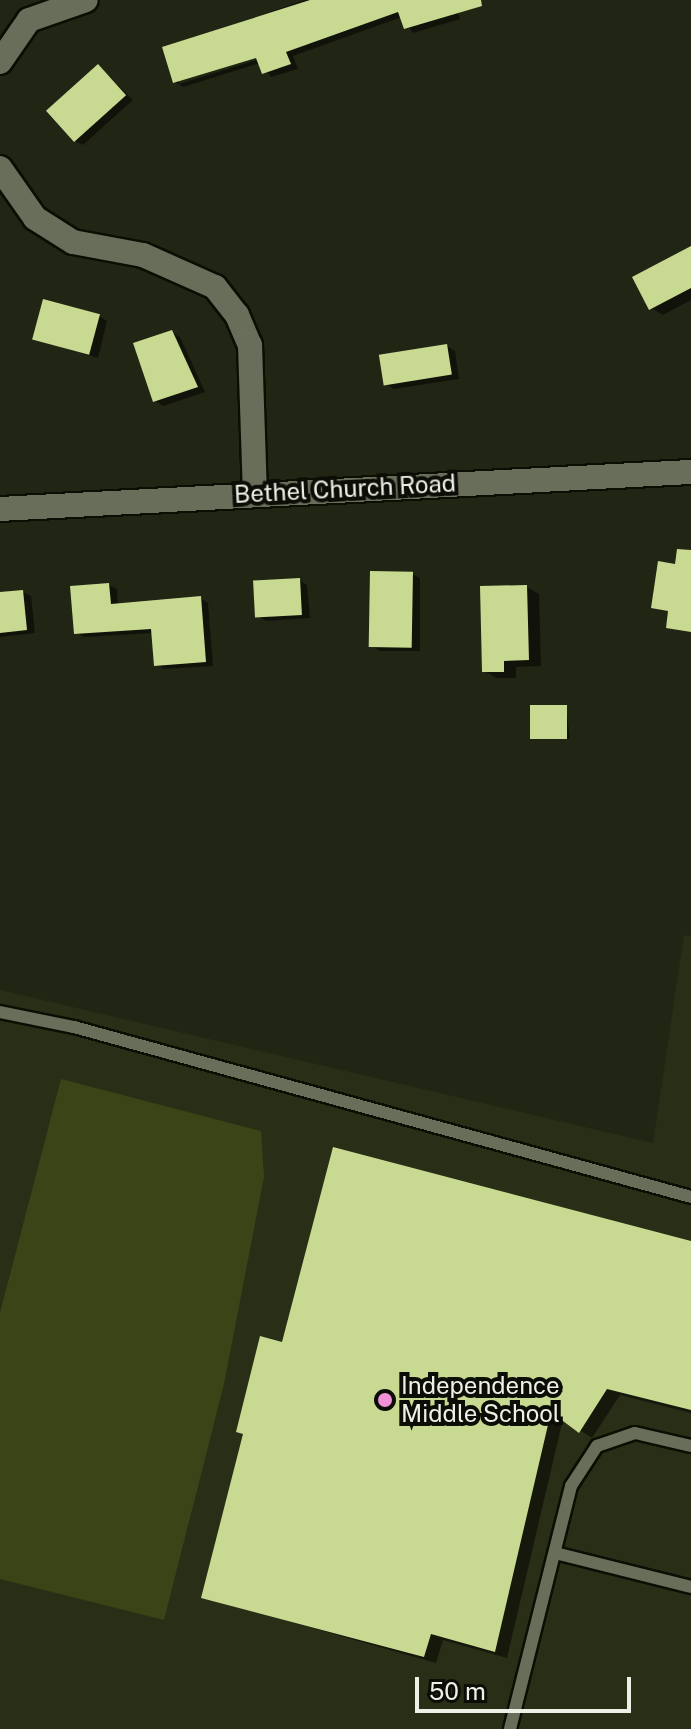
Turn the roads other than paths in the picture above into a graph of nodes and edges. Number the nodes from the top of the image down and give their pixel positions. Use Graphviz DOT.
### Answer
graph roads {
  1 [pos="86,0"];
  2 [pos="0,62"];
  3 [pos="0,168"];
  4 [pos="691,472"];
  5 [pos="255,492"];
  6 [pos="0,509"];
  7 [pos="0,1012"];
  8 [pos="691,1197"];
  9 [pos="691,1446"];
  10 [pos="555,1553"];
  11 [pos="691,1587"];
  12 [pos="510,1729"];
  1 -- 2 [label="street"];
  3 -- 5 [label="street"];
  4 -- 5 [label="street, Bethel Church Road"];
  5 -- 6 [label="street, Bethel Church Road"];
  7 -- 8 [label="lane"];
  9 -- 10 [label="lane"];
  10 -- 11 [label="lane"];
  10 -- 12 [label="lane"];
}
